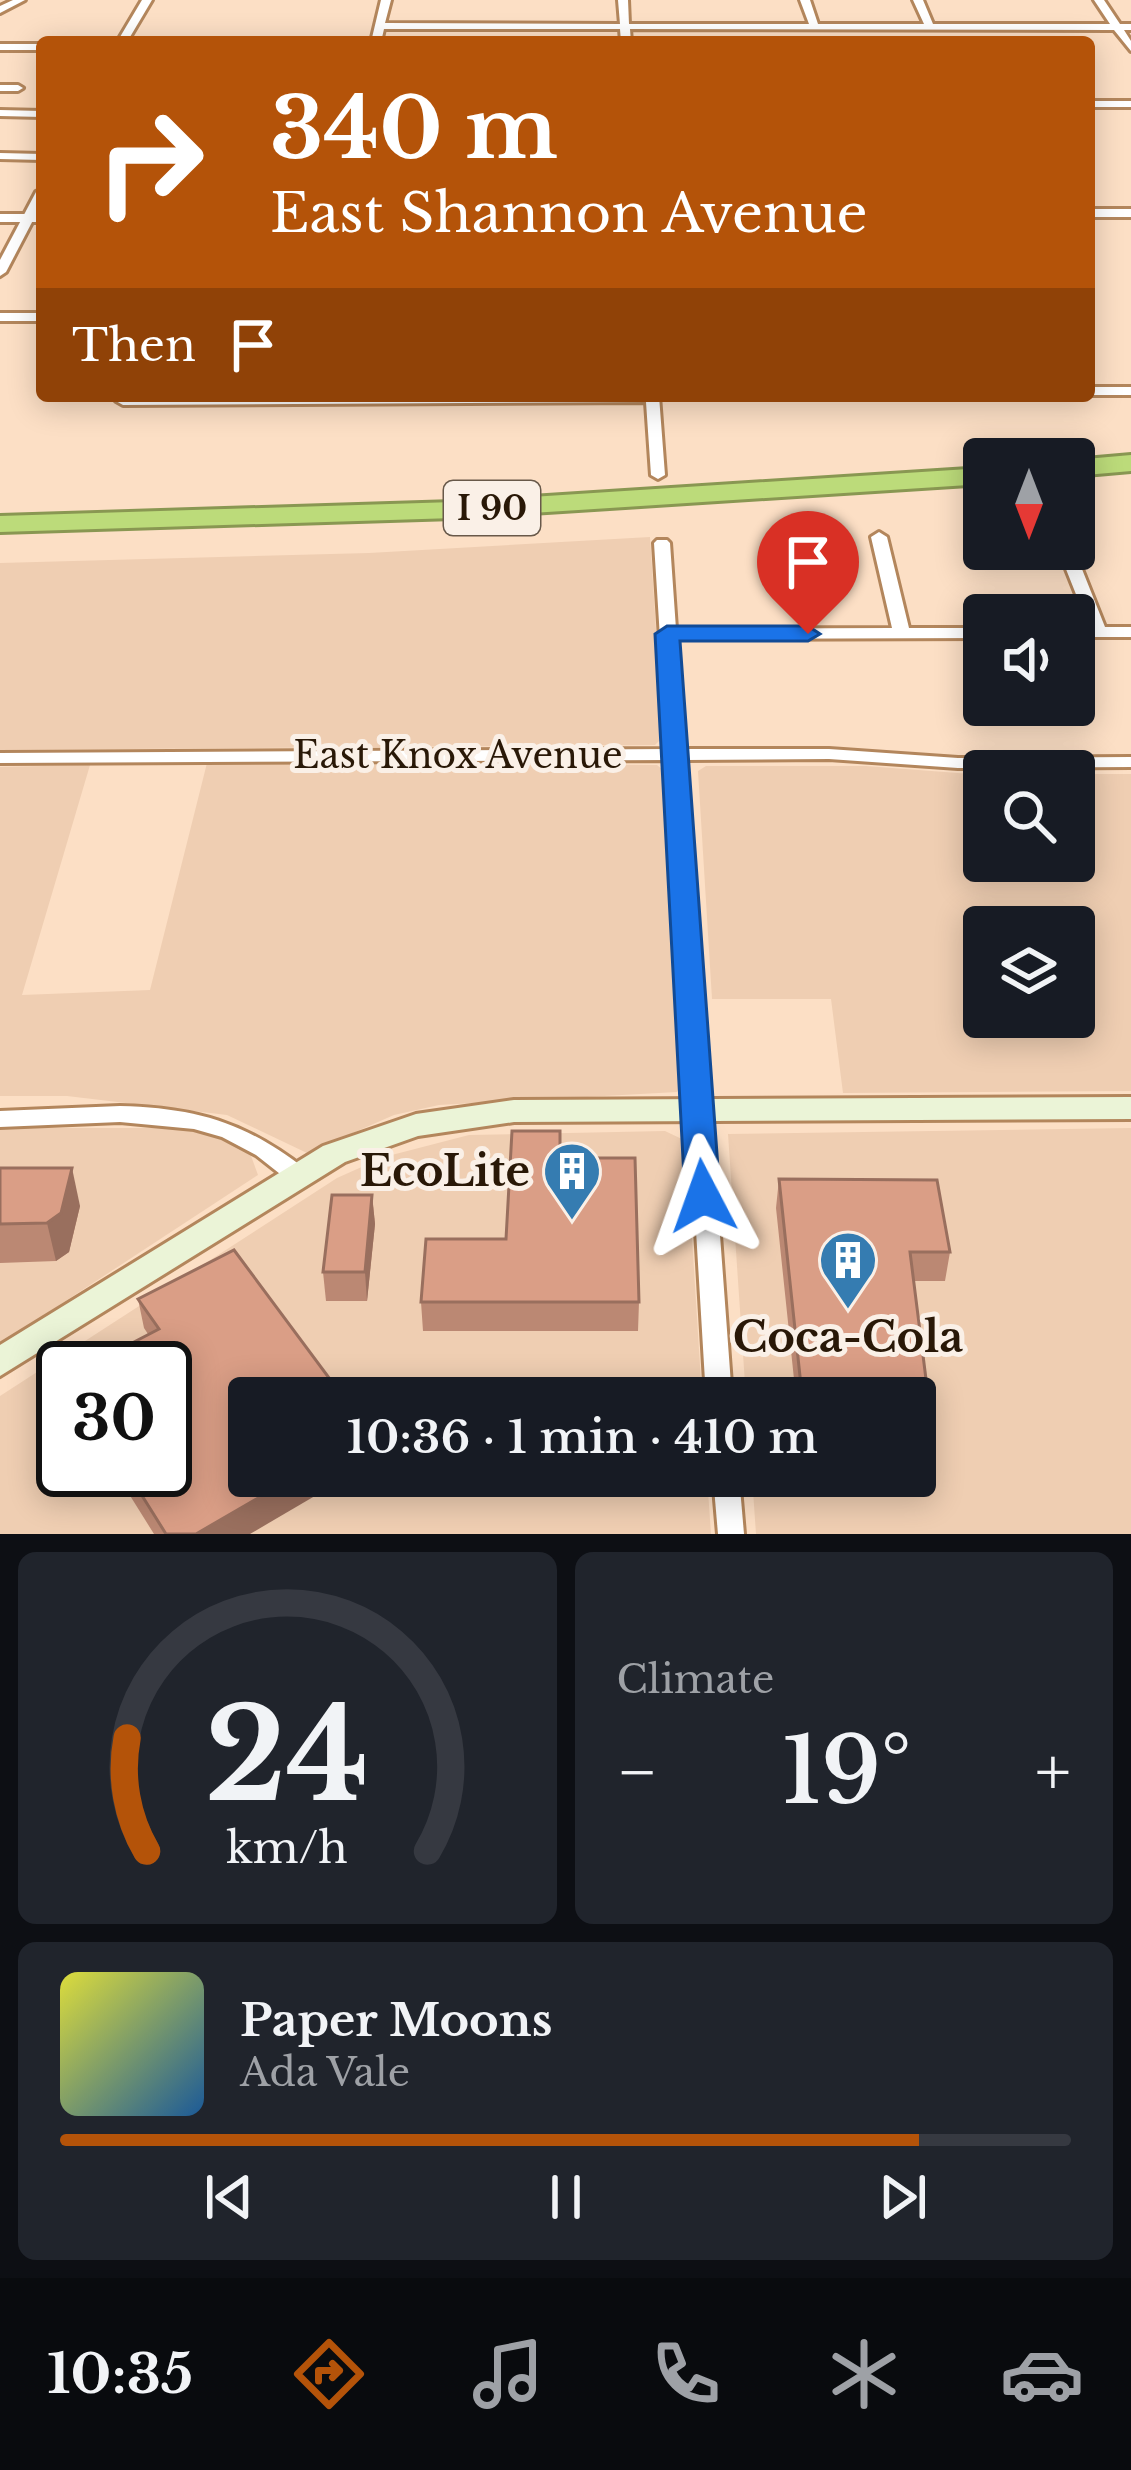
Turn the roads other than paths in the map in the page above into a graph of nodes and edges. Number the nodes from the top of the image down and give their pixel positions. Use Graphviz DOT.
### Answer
graph roads {
  1 [pos="20,0"];
  2 [pos="147,0"];
  3 [pos="386,0"];
  4 [pos="623,0"];
  5 [pos="805,0"];
  6 [pos="918,0"];
  7 [pos="1099,0"];
  8 [pos="3,10"];
  9 [pos="380,26"];
  10 [pos="625,26"];
  11 [pos="815,27"];
  12 [pos="872,27"];
  13 [pos="930,27"];
  14 [pos="1116,27"];
  15 [pos="1131,27"];
  16 [pos="126,36"];
  17 [pos="378,36"];
  18 [pos="626,36"];
  19 [pos="876,36"];
  20 [pos="0,47"];
  21 [pos="36,47"];
  22 [pos="1131,47"];
  23 [pos="0,88"];
  24 [pos="18,88"];
  25 [pos="1095,104"];
  26 [pos="1131,104"];
  27 [pos="0,113"];
  28 [pos="36,114"];
  29 [pos="0,156"];
  30 [pos="36,157"];
  31 [pos="1095,213"];
  32 [pos="1131,213"];
  33 [pos="0,218"];
  34 [pos="36,218"];
  35 [pos="0,272"];
  36 [pos="0,317"];
  37 [pos="36,317"];
  38 [pos="1095,391"];
  39 [pos="1131,391"];
  40 [pos="652,402"];
  41 [pos="1131,463"];
  42 [pos="1095,466"];
  43 [pos="658,475"];
  44 [pos="963,477"];
  45 [pos="1131,484"];
  46 [pos="1095,488"];
  47 [pos="963,499"];
  48 [pos="0,524"];
  49 [pos="879,537"];
  50 [pos="662,543"];
  51 [pos="0,544"];
  52 [pos="1074,570"];
  53 [pos="1095,632"];
  54 [pos="1099,632"];
  55 [pos="1131,632"];
  56 [pos="963,633"];
  57 [pos="667,634"];
  58 [pos="902,634"];
  59 [pos="672,753"];
  60 [pos="0,758"];
  61 [pos="1131,762"];
  62 [pos="1131,1108"];
  63 [pos="696,1110"];
  64 [pos="0,1119"];
  65 [pos="298,1174"];
  66 [pos="0,1362"];
  67 [pos="717,1377"];
  68 [pos="728,1497"];
  69 [pos="731,1534"];
  1 -- 8 [label="street"];
  2 -- 16 [label="street"];
  3 -- 9 [label="street"];
  4 -- 10 [label="street"];
  5 -- 11 [label="street"];
  6 -- 13 [label="street"];
  7 -- 14 [label="street"];
  9 -- 10 [label="street"];
  9 -- 17 [label="street"];
  10 -- 11 [label="street"];
  10 -- 18 [label="street"];
  11 -- 12 [label="street"];
  12 -- 13 [label="street"];
  12 -- 19 [label="street"];
  13 -- 14 [label="street"];
  14 -- 15 [label="street"];
  14 -- 22 [label="street"];
  20 -- 21 [label="street"];
  23 -- 24 [label="street"];
  25 -- 26 [label="street"];
  27 -- 28 [label="street"];
  29 -- 30 [label="street"];
  31 -- 32 [label="street"];
  33 -- 34 [label="street"];
  34 -- 35 [label="street"];
  36 -- 37 [label="street"];
  38 -- 39 [label="street"];
  40 -- 43 [label="street"];
  41 -- 42 [label="highway"];
  44 -- 48 [label="highway, I 90"];
  45 -- 46 [label="highway"];
  47 -- 51 [label="highway, I 90"];
  49 -- 58 [label="street"];
  50 -- 57 [label="street"];
  52 -- 54 [label="street"];
  53 -- 54 [label="street"];
  54 -- 55 [label="street"];
  56 -- 58 [label="street"];
  57 -- 58 [label="street"];
  57 -- 59 [label="street"];
  59 -- 60 [label="street, East Knox Avenue"];
  59 -- 61 [label="street, East Knox Avenue"];
  59 -- 63 [label="street"];
  62 -- 63 [label="main road"];
  63 -- 65 [label="main road"];
  63 -- 67 [label="street"];
  64 -- 65 [label="street"];
  65 -- 66 [label="main road"];
  68 -- 69 [label="street"];
}
